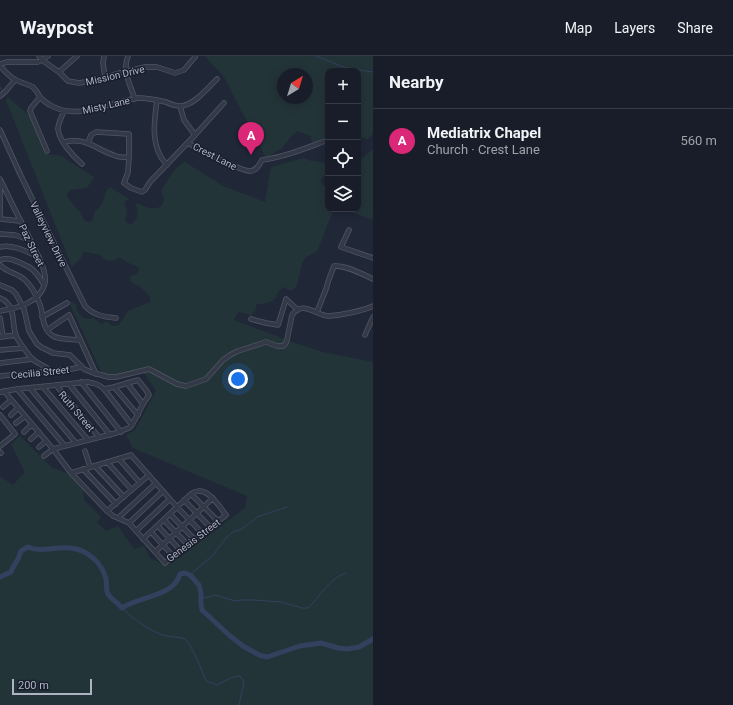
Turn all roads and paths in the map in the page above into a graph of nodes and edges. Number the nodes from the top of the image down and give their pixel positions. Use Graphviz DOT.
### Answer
graph roads {
  1 [pos="39,56"];
  2 [pos="48,56"];
  3 [pos="78,56"];
  4 [pos="104,56"];
  5 [pos="128,56"];
  6 [pos="195,57"];
  7 [pos="42,60"];
  8 [pos="0,65"];
  9 [pos="59,72"];
  10 [pos="126,72"];
  11 [pos="105,77"];
  12 [pos="217,79"];
  13 [pos="15,80"];
  14 [pos="1,95"];
  15 [pos="40,97"];
  16 [pos="135,99"];
  17 [pos="157,100"];
  18 [pos="224,103"];
  19 [pos="180,106"];
  20 [pos="64,111"];
  21 [pos="0,130"];
  22 [pos="195,135"];
  23 [pos="325,141"];
  24 [pos="64,142"];
  25 [pos="88,143"];
  26 [pos="188,143"];
  27 [pos="47,151"];
  28 [pos="128,157"];
  29 [pos="82,164"];
  30 [pos="166,165"];
  31 [pos="0,179"];
  32 [pos="0,219"];
  33 [pos="20,221"];
  34 [pos="349,230"];
  35 [pos="0,234"];
  36 [pos="30,240"];
  37 [pos="0,247"];
  38 [pos="39,257"];
  39 [pos="373,258"];
  40 [pos="0,260"];
  41 [pos="0,265"];
  42 [pos="373,279"];
  43 [pos="0,285"];
  44 [pos="44,285"];
  45 [pos="36,296"];
  46 [pos="0,298"];
  47 [pos="67,303"];
  48 [pos="23,305"];
  49 [pos="373,306"];
  50 [pos="11,309"];
  51 [pos="298,310"];
  52 [pos="0,311"];
  53 [pos="317,312"];
  54 [pos="42,317"];
  55 [pos="373,317"];
  56 [pos="0,318"];
  57 [pos="116,318"];
  58 [pos="251,319"];
  59 [pos="47,330"];
  60 [pos="365,334"];
  61 [pos="16,335"];
  62 [pos="2,337"];
  63 [pos="80,340"];
  64 [pos="24,348"];
  65 [pos="0,350"];
  66 [pos="33,359"];
  67 [pos="0,363"];
  68 [pos="81,367"];
  69 [pos="51,371"];
  70 [pos="99,375"];
  71 [pos="0,376"];
  72 [pos="81,382"];
  73 [pos="126,383"];
  74 [pos="68,384"];
  75 [pos="56,385"];
  76 [pos="100,386"];
  77 [pos="43,387"];
  78 [pos="114,387"];
  79 [pos="30,388"];
  80 [pos="17,389"];
  81 [pos="2,391"];
  82 [pos="11,400"];
  83 [pos="143,404"];
  84 [pos="3,407"];
  85 [pos="18,408"];
  86 [pos="0,415"];
  87 [pos="10,415"];
  88 [pos="138,415"];
  89 [pos="25,416"];
  90 [pos="16,423"];
  91 [pos="32,424"];
  92 [pos="132,425"];
  93 [pos="24,432"];
  94 [pos="39,432"];
  95 [pos="122,432"];
  96 [pos="110,435"];
  97 [pos="99,437"];
  98 [pos="31,440"];
  99 [pos="88,440"];
  100 [pos="46,441"];
  101 [pos="76,443"];
  102 [pos="0,446"];
  103 [pos="65,446"];
  104 [pos="39,447"];
  105 [pos="53,449"];
  106 [pos="85,451"];
  107 [pos="44,456"];
  108 [pos="119,459"];
  109 [pos="107,462"];
  110 [pos="93,466"];
  111 [pos="83,469"];
  112 [pos="71,473"];
  113 [pos="149,475"];
  114 [pos="140,483"];
  115 [pos="156,483"];
  116 [pos="132,490"];
  117 [pos="163,491"];
  118 [pos="191,494"];
  119 [pos="124,497"];
  120 [pos="213,498"];
  121 [pos="170,499"];
  122 [pos="184,500"];
  123 [pos="116,504"];
  124 [pos="177,507"];
  125 [pos="204,507"];
  126 [pos="107,511"];
  127 [pos="197,513"];
  128 [pos="170,514"];
  129 [pos="118,518"];
  130 [pos="164,520"];
  131 [pos="190,520"];
  132 [pos="218,521"];
  133 [pos="129,523"];
  134 [pos="158,526"];
  135 [pos="182,526"];
  136 [pos="210,527"];
  137 [pos="136,531"];
  138 [pos="151,532"];
  139 [pos="176,532"];
  140 [pos="202,534"];
  141 [pos="143,539"];
  142 [pos="169,539"];
  143 [pos="195,540"];
  144 [pos="163,544"];
  145 [pos="188,545"];
  146 [pos="155,552"];
  147 [pos="181,552"];
  148 [pos="174,557"];
  1 -- 7 [label="street, Mission Drive"];
  2 -- 7 [label="street"];
  3 -- 9 [label="street"];
  4 -- 11 [label="street"];
  5 -- 10 [label="street"];
  6 -- 10 [label="street, Mission Drive"];
  7 -- 8 [label="street"];
  7 -- 9 [label="street, Mission Drive"];
  8 -- 13 [label="street, Misty Lane"];
  9 -- 11 [label="street, Mission Drive"];
  10 -- 11 [label="street, Mission Drive"];
  10 -- 16 [label="street"];
  12 -- 19 [label="street"];
  13 -- 14 [label="street"];
  13 -- 15 [label="street, Misty Lane"];
  15 -- 20 [label="street, Misty Lane"];
  15 -- 27 [label="street"];
  16 -- 17 [label="street, Misty Lane"];
  16 -- 20 [label="street, Misty Lane"];
  17 -- 19 [label="street, Misty Lane"];
  17 -- 30 [label="street"];
  18 -- 22 [label="street"];
  19 -- 22 [label="street, Crest Lane"];
  20 -- 24 [label="street"];
  21 -- 57 [label="street, Valleyview Drive"];
  22 -- 26 [label="street"];
  23 -- 26 [label="street, Crest Lane"];
  24 -- 25 [label="street"];
  24 -- 29 [label="street"];
  25 -- 28 [label="street"];
  25 -- 28 [label="street"];
  26 -- 30 [label="street"];
  28 -- 30 [label="street"];
  31 -- 32 [label="street"];
  31 -- 33 [label="street, Paz Street"];
  32 -- 33 [label="street"];
  33 -- 36 [label="street, Paz Street"];
  34 -- 39 [label="street"];
  35 -- 36 [label="street"];
  36 -- 38 [label="street, Paz Street"];
  37 -- 38 [label="street"];
  38 -- 44 [label="street, Paz Street"];
  40 -- 44 [label="street"];
  41 -- 45 [label="street"];
  42 -- 53 [label="street"];
  43 -- 48 [label="street"];
  44 -- 45 [label="street"];
  45 -- 48 [label="street"];
  45 -- 54 [label="street"];
  46 -- 50 [label="street"];
  47 -- 54 [label="street"];
  48 -- 50 [label="street"];
  48 -- 68 [label="street"];
  49 -- 53 [label="street"];
  50 -- 52 [label="street"];
  50 -- 61 [label="street"];
  51 -- 53 [label="street"];
  51 -- 58 [label="street"];
  51 -- 70 [label="street"];
  54 -- 59 [label="street"];
  55 -- 60 [label="street"];
  56 -- 62 [label="street"];
  59 -- 63 [label="street"];
  59 -- 63 [label="street"];
  61 -- 62 [label="street"];
  61 -- 64 [label="street"];
  63 -- 70 [label="street"];
  64 -- 65 [label="street"];
  64 -- 66 [label="street"];
  66 -- 67 [label="street"];
  66 -- 69 [label="street"];
  68 -- 69 [label="street, Cecilia Street"];
  68 -- 70 [label="street"];
  69 -- 71 [label="street, Cecilia Street"];
  70 -- 76 [label="street"];
  72 -- 74 [label="street, Genesis Street"];
  72 -- 76 [label="street, Genesis Street"];
  72 -- 95 [label="street"];
  73 -- 78 [label="street, Genesis Street"];
  73 -- 83 [label="street"];
  73 -- 83 [label="street, Genesis Street"];
  74 -- 75 [label="street, Genesis Street"];
  74 -- 96 [label="street"];
  75 -- 77 [label="street, Genesis Street"];
  75 -- 97 [label="street, Ruth Street"];
  76 -- 78 [label="street, Genesis Street"];
  76 -- 92 [label="street"];
  77 -- 79 [label="street, Genesis Street"];
  77 -- 99 [label="street"];
  78 -- 88 [label="street"];
  79 -- 80 [label="street, Genesis Street"];
  79 -- 101 [label="street"];
  80 -- 81 [label="street, Genesis Street"];
  80 -- 103 [label="street"];
  81 -- 82 [label="street, Genesis Street"];
  82 -- 84 [label="street"];
  82 -- 85 [label="street, Genesis Street"];
  83 -- 88 [label="street"];
  85 -- 87 [label="street"];
  85 -- 89 [label="street, Genesis Street"];
  86 -- 102 [label="street"];
  88 -- 92 [label="street"];
  89 -- 90 [label="street"];
  89 -- 91 [label="street, Genesis Street"];
  91 -- 93 [label="street"];
  91 -- 94 [label="street, Genesis Street"];
  92 -- 95 [label="street"];
  94 -- 98 [label="street"];
  94 -- 100 [label="street, Genesis Street"];
  95 -- 96 [label="street"];
  96 -- 97 [label="street"];
  97 -- 99 [label="street"];
  99 -- 101 [label="street"];
  100 -- 104 [label="street"];
  100 -- 105 [label="street, Genesis Street"];
  101 -- 103 [label="street"];
  103 -- 105 [label="street"];
  105 -- 107 [label="street"];
  105 -- 112 [label="street, Genesis Street"];
  106 -- 110 [label="street"];
  108 -- 109 [label="street"];
  108 -- 113 [label="street"];
  108 -- 114 [label="street"];
  109 -- 110 [label="street"];
  109 -- 116 [label="street"];
  110 -- 111 [label="street"];
  110 -- 119 [label="street"];
  111 -- 112 [label="street"];
  111 -- 123 [label="street"];
  112 -- 126 [label="street, Genesis Street"];
  113 -- 114 [label="street"];
  113 -- 115 [label="street"];
  114 -- 116 [label="street"];
  115 -- 117 [label="street"];
  115 -- 129 [label="street"];
  116 -- 119 [label="street"];
  117 -- 121 [label="street"];
  117 -- 133 [label="street"];
  118 -- 120 [label="street"];
  118 -- 122 [label="street"];
  118 -- 125 [label="street"];
  119 -- 123 [label="street"];
  120 -- 125 [label="street"];
  120 -- 132 [label="street, Genesis Street"];
  121 -- 124 [label="street"];
  121 -- 137 [label="street"];
  122 -- 124 [label="street"];
  122 -- 127 [label="street"];
  123 -- 126 [label="street"];
  124 -- 128 [label="street"];
  124 -- 131 [label="street"];
  125 -- 127 [label="street"];
  125 -- 132 [label="street"];
  126 -- 129 [label="street, Genesis Street"];
  127 -- 131 [label="street"];
  127 -- 136 [label="street"];
  128 -- 130 [label="street"];
  128 -- 135 [label="street"];
  129 -- 133 [label="street, Genesis Street"];
  130 -- 134 [label="street"];
  130 -- 139 [label="street"];
  131 -- 135 [label="street"];
  131 -- 140 [label="street"];
  132 -- 136 [label="street, Genesis Street"];
  133 -- 137 [label="street, Genesis Street"];
  134 -- 138 [label="street"];
  134 -- 142 [label="street"];
  135 -- 139 [label="street"];
  135 -- 143 [label="street"];
  136 -- 140 [label="street, Genesis Street"];
  137 -- 141 [label="street, Genesis Street"];
  138 -- 141 [label="street"];
  138 -- 144 [label="street"];
  139 -- 142 [label="street"];
  139 -- 145 [label="street"];
  140 -- 143 [label="street, Genesis Street"];
  141 -- 146 [label="street, Genesis Street"];
  142 -- 144 [label="street"];
  142 -- 147 [label="street"];
  143 -- 145 [label="street, Genesis Street"];
  144 -- 146 [label="street"];
  144 -- 148 [label="street"];
  145 -- 147 [label="street, Genesis Street"];
  146 -- 148 [label="street, Genesis Street"];
  147 -- 148 [label="street, Genesis Street"];
}
